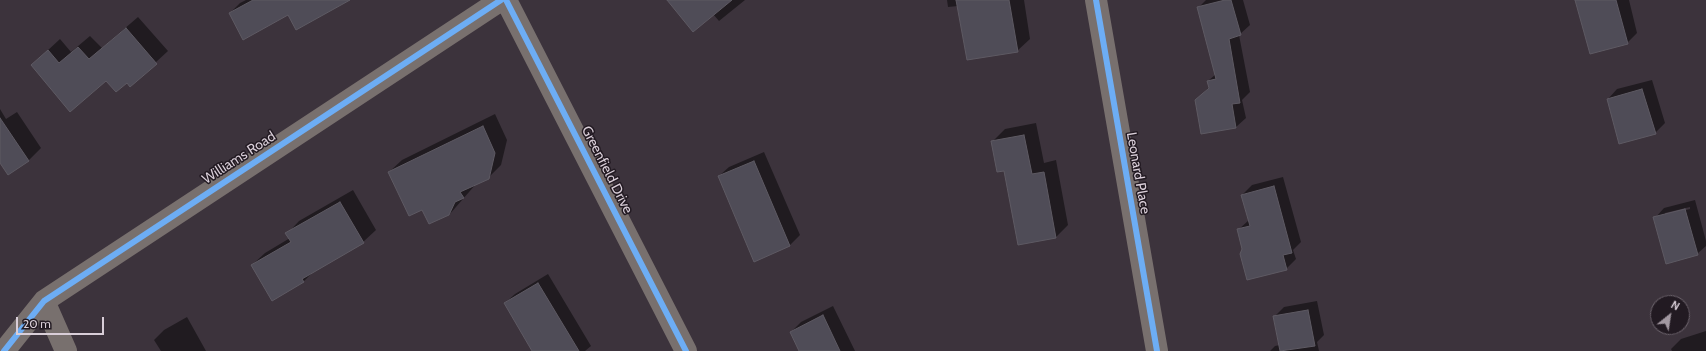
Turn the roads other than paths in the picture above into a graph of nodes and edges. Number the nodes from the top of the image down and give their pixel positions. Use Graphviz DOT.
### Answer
graph roads {
  1 [pos="501,0"];
  2 [pos="506,0"];
  3 [pos="1096,0"];
  4 [pos="478,6"];
  5 [pos="44,301"];
  6 [pos="4,351"];
  7 [pos="66,351"];
  8 [pos="686,351"];
  9 [pos="1157,351"];
  1 -- 4 [label="street, Williams Road"];
  2 -- 8 [label="street, Greenfield Drive"];
  3 -- 9 [label="street, Leonard Place"];
  4 -- 5 [label="street, Williams Road"];
  5 -- 6 [label="street, Williams Road"];
  5 -- 7 [label="street"];
}
